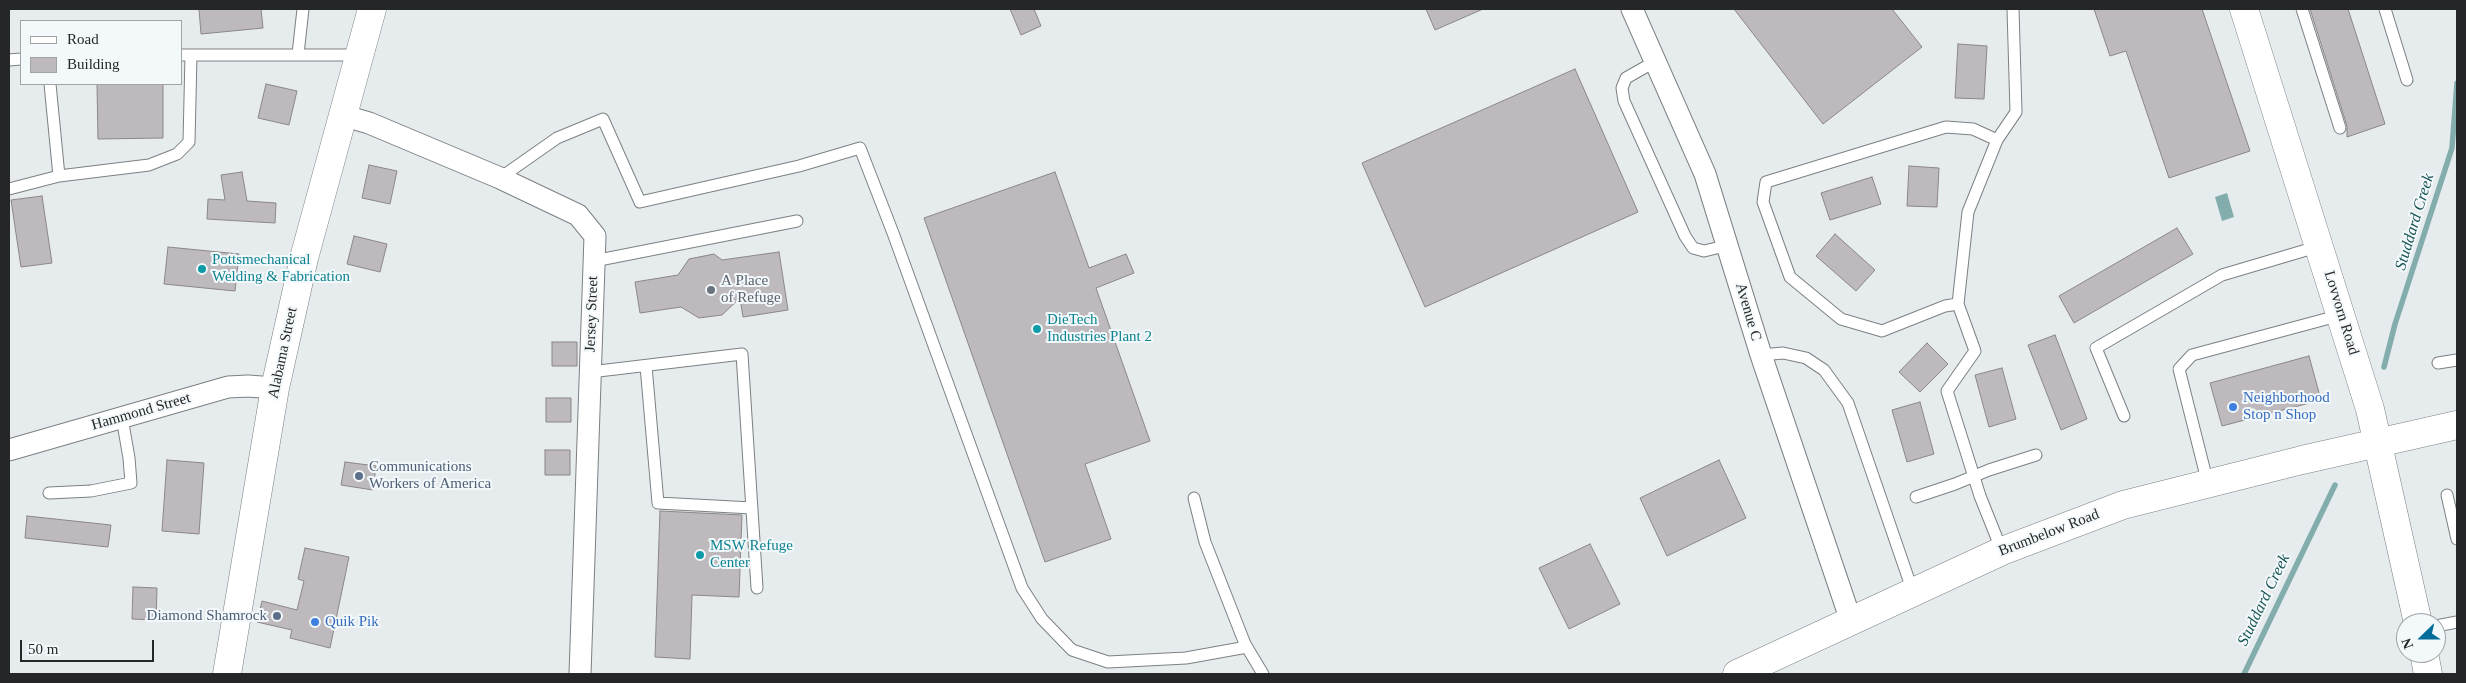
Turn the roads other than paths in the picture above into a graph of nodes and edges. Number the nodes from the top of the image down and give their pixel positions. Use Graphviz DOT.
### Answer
graph roads {
  1 [pos="302,9"];
  2 [pos="372,9"];
  3 [pos="1632,9"];
  4 [pos="2013,9"];
  5 [pos="2244,9"];
  6 [pos="2302,9"];
  7 [pos="2385,9"];
  8 [pos="298,54"];
  9 [pos="186,55"];
  10 [pos="358,55"];
  11 [pos="1656,61"];
  12 [pos="2407,80"];
  13 [pos="50,85"];
  14 [pos="342,115"];
  15 [pos="2340,128"];
  16 [pos="1997,140"];
  17 [pos="59,176"];
  18 [pos="500,178"];
  19 [pos="9,189"];
  20 [pos="797,221"];
  21 [pos="1729,245"];
  22 [pos="2320,246"];
  23 [pos="594,261"];
  24 [pos="1958,304"];
  25 [pos="2341,315"];
  26 [pos="1761,355"];
  27 [pos="2457,360"];
  28 [pos="2438,364"];
  29 [pos="646,366"];
  30 [pos="590,372"];
  31 [pos="275,388"];
  32 [pos="2124,416"];
  33 [pos="122,418"];
  34 [pos="2457,425"];
  35 [pos="2379,443"];
  36 [pos="9,450"];
  37 [pos="2036,455"];
  38 [pos="1974,476"];
  39 [pos="2208,484"];
  40 [pos="49,493"];
  41 [pos="2447,495"];
  42 [pos="1916,497"];
  43 [pos="1194,498"];
  44 [pos="752,508"];
  45 [pos="2457,539"];
  46 [pos="2002,551"];
  47 [pos="757,588"];
  48 [pos="1913,592"];
  49 [pos="2416,613"];
  50 [pos="1851,621"];
  51 [pos="1247,647"];
  52 [pos="227,674"];
  53 [pos="580,674"];
  54 [pos="1263,674"];
  55 [pos="1737,674"];
  1 -- 8 [label="lane"];
  2 -- 10 [label="street, Alabama Street"];
  3 -- 11 [label="street, Avenue C"];
  4 -- 16 [label="lane"];
  5 -- 22 [label="street, Lovvorn Road"];
  6 -- 15 [label="lane"];
  7 -- 12 [label="lane"];
  8 -- 9 [label="lane"];
  8 -- 10 [label="lane"];
  9 -- 17 [label="lane"];
  10 -- 14 [label="street, Alabama Street"];
  11 -- 21 [label="street, Avenue C"];
  11 -- 21 [label="lane"];
  13 -- 17 [label="lane"];
  14 -- 18 [label="street, Jersey Street"];
  14 -- 31 [label="street, Alabama Street"];
  16 -- 24 [label="lane"];
  16 -- 24 [label="lane"];
  17 -- 19 [label="lane"];
  18 -- 23 [label="street, Jersey Street"];
  18 -- 51 [label="lane"];
  20 -- 23 [label="lane"];
  21 -- 26 [label="street, Avenue C"];
  22 -- 25 [label="street, Lovvorn Road"];
  22 -- 32 [label="lane"];
  23 -- 30 [label="street, Jersey Street"];
  24 -- 38 [label="lane"];
  25 -- 35 [label="street, Lovvorn Road"];
  25 -- 39 [label="lane"];
  26 -- 48 [label="lane"];
  26 -- 50 [label="street, Avenue C"];
  27 -- 28 [label="lane"];
  29 -- 30 [label="lane"];
  29 -- 44 [label="lane"];
  29 -- 44 [label="lane"];
  30 -- 53 [label="street, Jersey Street"];
  31 -- 33 [label="street, Hammond Street"];
  31 -- 52 [label="street, Alabama Street"];
  33 -- 36 [label="street, Hammond Street"];
  33 -- 40 [label="lane"];
  34 -- 35 [label="street, Brumbelow Road"];
  35 -- 39 [label="street, Brumbelow Road"];
  35 -- 49 [label="street, Lovvorn Road"];
  37 -- 38 [label="lane"];
  38 -- 42 [label="lane"];
  38 -- 46 [label="lane"];
  39 -- 46 [label="street, Brumbelow Road"];
  41 -- 45 [label="lane"];
  43 -- 51 [label="lane"];
  44 -- 47 [label="lane"];
  46 -- 48 [label="street, Brumbelow Road"];
  48 -- 50 [label="street, Brumbelow Road"];
  50 -- 55 [label="street, Brumbelow Road"];
  51 -- 54 [label="lane"];
}
